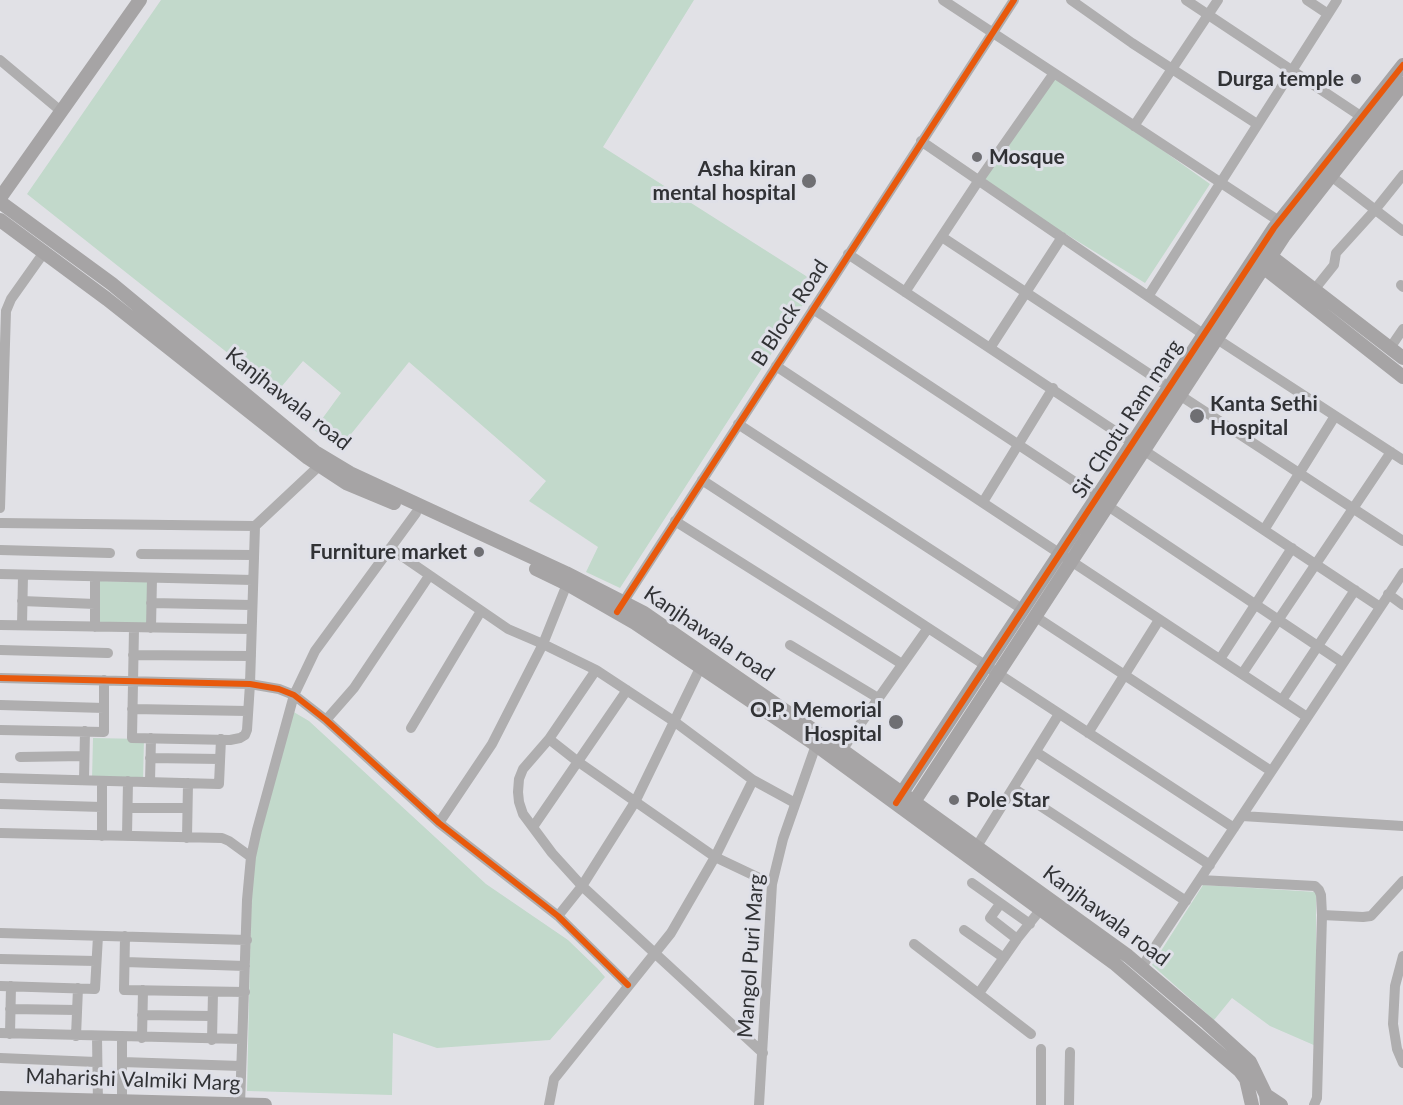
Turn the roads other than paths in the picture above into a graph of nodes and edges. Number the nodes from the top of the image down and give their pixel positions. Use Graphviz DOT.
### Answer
graph roads {
  1 [pos="140,0"];
  2 [pos="943,0"];
  3 [pos="1014,0"];
  4 [pos="1071,0"];
  5 [pos="1186,0"];
  6 [pos="1218,0"];
  7 [pos="1307,0"];
  8 [pos="1337,0"];
  9 [pos="1328,14"];
  10 [pos="1208,15"];
  11 [pos="992,33"];
  12 [pos="0,60"];
  13 [pos="1403,65"];
  14 [pos="1172,69"];
  15 [pos="1292,70"];
  16 [pos="1054,73"];
  17 [pos="1403,84"];
  18 [pos="62,112"];
  19 [pos="1362,117"];
  20 [pos="1257,124"];
  21 [pos="1134,126"];
  22 [pos="921,141"];
  23 [pos="1403,175"];
  24 [pos="1331,176"];
  25 [pos="979,180"];
  26 [pos="1219,182"];
  27 [pos="0,200"];
  28 [pos="1375,210"];
  29 [pos="0,220"];
  30 [pos="1279,221"];
  31 [pos="1403,231"];
  32 [pos="942,237"];
  33 [pos="1062,237"];
  34 [pos="45,251"];
  35 [pos="848,254"];
  36 [pos="1262,258"];
  37 [pos="1314,290"];
  38 [pos="905,292"];
  39 [pos="1026,292"];
  40 [pos="1149,295"];
  41 [pos="813,309"];
  42 [pos="3,317"];
  43 [pos="1403,329"];
  44 [pos="1203,334"];
  45 [pos="1217,339"];
  46 [pos="990,348"];
  47 [pos="1390,348"];
  48 [pos="1403,358"];
  49 [pos="776,366"];
  50 [pos="2,372"];
  51 [pos="1403,377"];
  52 [pos="1168,387"];
  53 [pos="1053,388"];
  54 [pos="1180,396"];
  55 [pos="2,398"];
  56 [pos="263,415"];
  57 [pos="1335,416"];
  58 [pos="738,423"];
  59 [pos="1,424"];
  60 [pos="1132,442"];
  61 [pos="1018,445"];
  62 [pos="1,448"];
  63 [pos="1144,451"];
  64 [pos="1391,452"];
  65 [pos="1403,460"];
  66 [pos="319,466"];
  67 [pos="1,473"];
  68 [pos="1299,473"];
  69 [pos="702,480"];
  70 [pos="1096,496"];
  71 [pos="0,498"];
  72 [pos="983,502"];
  73 [pos="1108,506"];
  74 [pos="0,508"];
  75 [pos="1354,509"];
  76 [pos="416,513"];
  77 [pos="675,521"];
  78 [pos="0,524"];
  79 [pos="255,526"];
  80 [pos="1264,530"];
  81 [pos="1403,541"];
  82 [pos="390,548"];
  83 [pos="1292,548"];
  84 [pos="0,550"];
  85 [pos="1060,552"];
  86 [pos="110,553"];
  87 [pos="141,554"];
  88 [pos="254,555"];
  89 [pos="1072,562"];
  90 [pos="1316,564"];
  91 [pos="1403,573"];
  92 [pos="0,574"];
  93 [pos="23,575"];
  94 [pos="429,576"];
  95 [pos="95,577"];
  96 [pos="152,578"];
  97 [pos="253,580"];
  98 [pos="567,584"];
  99 [pos="1355,590"];
  100 [pos="1389,594"];
  101 [pos="22,601"];
  102 [pos="152,603"];
  103 [pos="95,604"];
  104 [pos="1256,604"];
  105 [pos="252,605"];
  106 [pos="1403,605"];
  107 [pos="620,607"];
  108 [pos="1380,607"];
  109 [pos="1022,609"];
  110 [pos="481,612"];
  111 [pos="1036,617"];
  112 [pos="1159,620"];
  113 [pos="1278,620"];
  114 [pos="0,625"];
  115 [pos="22,625"];
  116 [pos="94,627"];
  117 [pos="134,628"];
  118 [pos="151,628"];
  119 [pos="927,628"];
  120 [pos="251,629"];
  121 [pos="543,644"];
  122 [pos="790,645"];
  123 [pos="1318,646"];
  124 [pos="0,650"];
  125 [pos="108,653"];
  126 [pos="134,655"];
  127 [pos="251,656"];
  128 [pos="1220,660"];
  129 [pos="703,662"];
  130 [pos="1343,663"];
  131 [pos="902,664"];
  132 [pos="985,666"];
  133 [pos="596,670"];
  134 [pos="998,674"];
  135 [pos="1242,674"];
  136 [pos="1124,675"];
  137 [pos="0,678"];
  138 [pos="104,680"];
  139 [pos="133,681"];
  140 [pos="250,684"];
  141 [pos="627,690"];
  142 [pos="294,695"];
  143 [pos="878,698"];
  144 [pos="1282,700"];
  145 [pos="0,705"];
  146 [pos="104,708"];
  147 [pos="132,709"];
  148 [pos="248,711"];
  149 [pos="1059,714"];
  150 [pos="1307,717"];
  151 [pos="326,720"];
  152 [pos="675,722"];
  153 [pos="411,728"];
  154 [pos="0,730"];
  155 [pos="85,731"];
  156 [pos="1088,733"];
  157 [pos="151,738"];
  158 [pos="221,739"];
  159 [pos="549,739"];
  160 [pos="816,745"];
  161 [pos="842,750"];
  162 [pos="1036,752"];
  163 [pos="84,756"];
  164 [pos="20,757"];
  165 [pos="150,758"];
  166 [pos="220,759"];
  167 [pos="577,761"];
  168 [pos="1271,771"];
  169 [pos="0,778"];
  170 [pos="84,780"];
  171 [pos="753,780"];
  172 [pos="102,781"];
  173 [pos="128,781"];
  174 [pos="150,782"];
  175 [pos="188,783"];
  176 [pos="1013,788"];
  177 [pos="899,798"];
  178 [pos="635,802"];
  179 [pos="795,803"];
  180 [pos="0,804"];
  181 [pos="102,807"];
  182 [pos="911,807"];
  183 [pos="128,808"];
  184 [pos="187,808"];
  185 [pos="1242,816"];
  186 [pos="439,823"];
  187 [pos="1403,826"];
  188 [pos="533,827"];
  189 [pos="1234,828"];
  190 [pos="0,833"];
  191 [pos="102,836"];
  192 [pos="127,836"];
  193 [pos="187,838"];
  194 [pos="977,846"];
  195 [pos="251,857"];
  196 [pos="715,857"];
  197 [pos="1210,865"];
  198 [pos="1200,880"];
  199 [pos="1403,881"];
  200 [pos="972,883"];
  201 [pos="772,884"];
  202 [pos="582,886"];
  203 [pos="1186,901"];
  204 [pos="1000,904"];
  205 [pos="1045,904"];
  206 [pos="1322,915"];
  207 [pos="558,916"];
  208 [pos="1030,924"];
  209 [pos="964,930"];
  210 [pos="0,933"];
  211 [pos="98,936"];
  212 [pos="125,936"];
  213 [pos="1017,939"];
  214 [pos="247,940"];
  215 [pos="914,944"];
  216 [pos="655,953"];
  217 [pos="1403,956"];
  218 [pos="1004,958"];
  219 [pos="0,959"];
  220 [pos="96,961"];
  221 [pos="125,962"];
  222 [pos="245,966"];
  223 [pos="1141,968"];
  224 [pos="628,985"];
  225 [pos="5,986"];
  226 [pos="78,988"];
  227 [pos="143,990"];
  228 [pos="213,992"];
  229 [pos="245,992"];
  230 [pos="979,993"];
  231 [pos="1399,1003"];
  232 [pos="10,1009"];
  233 [pos="77,1010"];
  234 [pos="142,1015"];
  235 [pos="212,1016"];
  236 [pos="5,1034"];
  237 [pos="1031,1034"];
  238 [pos="76,1036"];
  239 [pos="97,1036"];
  240 [pos="122,1037"];
  241 [pos="141,1038"];
  242 [pos="242,1039"];
  243 [pos="212,1040"];
  244 [pos="1041,1049"];
  245 [pos="1070,1052"];
  246 [pos="763,1053"];
  247 [pos="0,1058"];
  248 [pos="96,1062"];
  249 [pos="122,1062"];
  250 [pos="1403,1063"];
  251 [pos="241,1066"];
  252 [pos="0,1098"];
  253 [pos="1266,1100"];
  254 [pos="98,1103"];
  255 [pos="122,1103"];
  256 [pos="1250,1104"];
  257 [pos="240,1105"];
  258 [pos="265,1105"];
  259 [pos="549,1105"];
  260 [pos="759,1105"];
  261 [pos="1041,1105"];
  262 [pos="1069,1105"];
  263 [pos="1281,1105"];
  264 [pos="1314,1105"];
  1 -- 18 [label="main road"];
  2 -- 11 [label="street"];
  3 -- 11 [label="street, B Block Road"];
  4 -- 14 [label="street"];
  5 -- 10 [label="street"];
  6 -- 10 [label="street"];
  7 -- 9 [label="street"];
  8 -- 9 [label="street"];
  9 -- 15 [label="street"];
  10 -- 14 [label="street"];
  10 -- 15 [label="street"];
  11 -- 16 [label="street"];
  11 -- 22 [label="street, B Block Road"];
  12 -- 18 [label="street"];
  13 -- 19 [label="main road, Sir Chotu Ram marg"];
  14 -- 20 [label="street"];
  14 -- 21 [label="street"];
  15 -- 19 [label="street"];
  15 -- 20 [label="street"];
  16 -- 21 [label="street"];
  16 -- 25 [label="street"];
  17 -- 24 [label="main road, Sir Chotu Ram marg"];
  18 -- 27 [label="main road"];
  19 -- 30 [label="main road, Sir Chotu Ram marg"];
  20 -- 26 [label="street"];
  21 -- 26 [label="street"];
  22 -- 25 [label="street"];
  22 -- 35 [label="street, B Block Road"];
  23 -- 28 [label="street"];
  24 -- 28 [label="street"];
  24 -- 36 [label="main road, Sir Chotu Ram marg"];
  25 -- 32 [label="street"];
  25 -- 33 [label="street"];
  26 -- 30 [label="street"];
  26 -- 40 [label="street"];
  27 -- 56 [label="main road, Kanjhawala road"];
  28 -- 31 [label="street"];
  28 -- 37 [label="street"];
  29 -- 34 [label="main road, Kanjhawala road"];
  30 -- 36 [label="main road, Sir Chotu Ram marg"];
  32 -- 38 [label="street"];
  32 -- 39 [label="street"];
  33 -- 39 [label="street"];
  33 -- 40 [label="street"];
  34 -- 42 [label="street"];
  34 -- 56 [label="main road, Kanjhawala road"];
  35 -- 38 [label="street"];
  35 -- 41 [label="street, B Block Road"];
  36 -- 37 [label="main road"];
  36 -- 44 [label="main road, Sir Chotu Ram marg"];
  36 -- 45 [label="main road, Sir Chotu Ram marg"];
  36 -- 51 [label="main road"];
  37 -- 47 [label="main road"];
  38 -- 46 [label="street"];
  39 -- 46 [label="street"];
  39 -- 52 [label="street"];
  40 -- 44 [label="street"];
  41 -- 49 [label="street, B Block Road"];
  41 -- 61 [label="street"];
  42 -- 50 [label="street"];
  43 -- 47 [label="street"];
  44 -- 52 [label="main road, Sir Chotu Ram marg"];
  45 -- 54 [label="main road, Sir Chotu Ram marg"];
  45 -- 57 [label="street"];
  46 -- 53 [label="street"];
  47 -- 48 [label="main road"];
  49 -- 58 [label="street, B Block Road"];
  49 -- 72 [label="street"];
  50 -- 55 [label="street"];
  52 -- 60 [label="main road, Sir Chotu Ram marg"];
  53 -- 60 [label="street"];
  53 -- 61 [label="street"];
  54 -- 63 [label="main road, Sir Chotu Ram marg"];
  54 -- 68 [label="street"];
  55 -- 59 [label="street"];
  56 -- 66 [label="main road, Kanjhawala road"];
  56 -- 107 [label="main road, Kanjhawala road"];
  57 -- 64 [label="street"];
  57 -- 68 [label="street"];
  58 -- 69 [label="street, B Block Road"];
  58 -- 109 [label="street"];
  59 -- 62 [label="street"];
  60 -- 63 [label="street"];
  60 -- 70 [label="main road, Sir Chotu Ram marg"];
  61 -- 70 [label="street"];
  61 -- 72 [label="street"];
  62 -- 67 [label="street"];
  63 -- 73 [label="main road, Sir Chotu Ram marg"];
  63 -- 80 [label="street"];
  64 -- 65 [label="street"];
  64 -- 75 [label="street"];
  66 -- 76 [label="main road, Kanjhawala road"];
  66 -- 79 [label="street"];
  67 -- 71 [label="street"];
  68 -- 75 [label="street"];
  68 -- 80 [label="street"];
  69 -- 77 [label="street, B Block Road"];
  69 -- 119 [label="street"];
  70 -- 85 [label="main road, Sir Chotu Ram marg"];
  71 -- 74 [label="street"];
  72 -- 85 [label="street"];
  73 -- 89 [label="main road, Sir Chotu Ram marg"];
  73 -- 104 [label="street"];
  75 -- 81 [label="street"];
  75 -- 90 [label="street"];
  76 -- 82 [label="street"];
  76 -- 98 [label="main road, Kanjhawala road"];
  77 -- 107 [label="street, B Block Road"];
  77 -- 131 [label="street"];
  78 -- 79 [label="street"];
  79 -- 88 [label="street"];
  80 -- 83 [label="street"];
  82 -- 94 [label="street"];
  82 -- 142 [label="street"];
  83 -- 90 [label="street"];
  83 -- 104 [label="street"];
  84 -- 86 [label="street"];
  85 -- 89 [label="street"];
  85 -- 109 [label="main road, Sir Chotu Ram marg"];
  87 -- 88 [label="street"];
  88 -- 97 [label="street"];
  89 -- 111 [label="main road, Sir Chotu Ram marg"];
  89 -- 112 [label="street"];
  90 -- 99 [label="street"];
  90 -- 113 [label="street"];
  91 -- 100 [label="street"];
  92 -- 93 [label="street"];
  93 -- 95 [label="street"];
  93 -- 101 [label="street"];
  94 -- 110 [label="street"];
  94 -- 151 [label="street"];
  95 -- 96 [label="street"];
  95 -- 103 [label="street"];
  96 -- 97 [label="street"];
  96 -- 102 [label="street"];
  97 -- 105 [label="street"];
  98 -- 107 [label="main road, Kanjhawala road"];
  98 -- 121 [label="street"];
  99 -- 108 [label="street"];
  99 -- 123 [label="street"];
  100 -- 106 [label="street"];
  100 -- 108 [label="street"];
  101 -- 103 [label="street"];
  101 -- 115 [label="street"];
  102 -- 105 [label="street"];
  102 -- 118 [label="street"];
  103 -- 116 [label="street"];
  104 -- 113 [label="street"];
  104 -- 128 [label="street"];
  105 -- 120 [label="street"];
  107 -- 129 [label="main road, Kanjhawala road"];
  108 -- 130 [label="street"];
  109 -- 132 [label="main road, Sir Chotu Ram marg"];
  110 -- 121 [label="street"];
  110 -- 153 [label="street"];
  111 -- 134 [label="main road, Sir Chotu Ram marg"];
  111 -- 136 [label="street"];
  112 -- 128 [label="street"];
  112 -- 136 [label="street"];
  113 -- 123 [label="street"];
  113 -- 135 [label="street"];
  114 -- 115 [label="street"];
  115 -- 116 [label="street"];
  116 -- 117 [label="street"];
  117 -- 118 [label="street"];
  117 -- 126 [label="street"];
  118 -- 120 [label="street"];
  119 -- 131 [label="street"];
  119 -- 132 [label="street"];
  120 -- 127 [label="street"];
  121 -- 133 [label="street"];
  121 -- 186 [label="street"];
  122 -- 143 [label="street"];
  123 -- 130 [label="street"];
  123 -- 144 [label="street"];
  124 -- 125 [label="street"];
  126 -- 127 [label="street"];
  126 -- 139 [label="street"];
  127 -- 140 [label="street"];
  128 -- 135 [label="street"];
  129 -- 152 [label="street"];
  129 -- 160 [label="main road, Kanjhawala road"];
  129 -- 161 [label="main road, Kanjhawala road"];
  130 -- 150 [label="street"];
  131 -- 143 [label="street"];
  132 -- 134 [label="street"];
  132 -- 177 [label="main road, Sir Chotu Ram marg"];
  133 -- 141 [label="street"];
  133 -- 159 [label="street"];
  134 -- 149 [label="street"];
  134 -- 182 [label="main road, Sir Chotu Ram marg"];
  135 -- 144 [label="street"];
  136 -- 156 [label="street"];
  136 -- 168 [label="street"];
  137 -- 138 [label="street"];
  138 -- 139 [label="street"];
  138 -- 146 [label="street"];
  139 -- 140 [label="street"];
  139 -- 147 [label="street"];
  140 -- 142 [label="street"];
  140 -- 148 [label="street"];
  141 -- 152 [label="street"];
  141 -- 167 [label="street"];
  142 -- 151 [label="street"];
  142 -- 195 [label="street"];
  143 -- 161 [label="street"];
  144 -- 150 [label="street"];
  145 -- 146 [label="street"];
  146 -- 155 [label="street"];
  147 -- 148 [label="street"];
  147 -- 157 [label="street"];
  148 -- 158 [label="street"];
  149 -- 156 [label="street"];
  149 -- 162 [label="street"];
  150 -- 168 [label="street"];
  151 -- 186 [label="street"];
  152 -- 171 [label="street"];
  152 -- 178 [label="street"];
  154 -- 155 [label="street"];
  155 -- 163 [label="street"];
  156 -- 189 [label="street"];
  157 -- 158 [label="street"];
  157 -- 165 [label="street"];
  158 -- 166 [label="street"];
  159 -- 167 [label="street"];
  159 -- 188 [label="street"];
  160 -- 177 [label="main road, Kanjhawala road"];
  160 -- 179 [label="street, Mangol Puri Marg"];
  161 -- 177 [label="main road, Kanjhawala road"];
  162 -- 176 [label="street"];
  162 -- 197 [label="street"];
  163 -- 164 [label="street"];
  163 -- 170 [label="street"];
  165 -- 166 [label="street"];
  165 -- 174 [label="street"];
  166 -- 175 [label="street"];
  167 -- 178 [label="street"];
  167 -- 188 [label="street"];
  168 -- 185 [label="street"];
  169 -- 170 [label="street"];
  170 -- 172 [label="street"];
  171 -- 179 [label="street"];
  171 -- 196 [label="street"];
  172 -- 173 [label="street"];
  172 -- 181 [label="street"];
  173 -- 174 [label="street"];
  173 -- 183 [label="street"];
  174 -- 175 [label="street"];
  175 -- 184 [label="street"];
  176 -- 194 [label="street"];
  176 -- 203 [label="street"];
  177 -- 182 [label="main road, Kanjhawala road"];
  178 -- 196 [label="street"];
  178 -- 202 [label="street"];
  179 -- 201 [label="street, Mangol Puri Marg"];
  180 -- 181 [label="street"];
  181 -- 191 [label="street"];
  182 -- 194 [label="main road, Kanjhawala road"];
  182 -- 205 [label="main road, Kanjhawala road"];
  183 -- 184 [label="street"];
  183 -- 192 [label="street"];
  184 -- 193 [label="street"];
  185 -- 187 [label="street"];
  185 -- 189 [label="street"];
  186 -- 207 [label="street"];
  188 -- 202 [label="street"];
  189 -- 197 [label="street"];
  190 -- 191 [label="street"];
  191 -- 192 [label="street"];
  192 -- 193 [label="street"];
  193 -- 195 [label="street"];
  194 -- 205 [label="main road, Kanjhawala road"];
  195 -- 214 [label="street"];
  196 -- 201 [label="street"];
  196 -- 216 [label="street"];
  197 -- 198 [label="street"];
  198 -- 203 [label="street"];
  198 -- 206 [label="street"];
  199 -- 206 [label="street"];
  200 -- 204 [label="street"];
  201 -- 246 [label="street, Mangol Puri Marg"];
  202 -- 207 [label="street"];
  202 -- 216 [label="street"];
  203 -- 223 [label="street"];
  204 -- 208 [label="street"];
  204 -- 213 [label="street"];
  205 -- 208 [label="street"];
  205 -- 223 [label="main road, Kanjhawala road"];
  205 -- 256 [label="main road, Kanjhawala road"];
  206 -- 264 [label="street"];
  207 -- 224 [label="street"];
  208 -- 213 [label="street"];
  209 -- 218 [label="street"];
  210 -- 211 [label="street"];
  211 -- 212 [label="street"];
  211 -- 220 [label="street"];
  212 -- 214 [label="street"];
  212 -- 221 [label="street"];
  213 -- 218 [label="street"];
  214 -- 222 [label="street"];
  215 -- 230 [label="street"];
  216 -- 224 [label="street"];
  216 -- 246 [label="street"];
  217 -- 231 [label="street"];
  218 -- 230 [label="street"];
  219 -- 220 [label="street"];
  220 -- 226 [label="street"];
  221 -- 222 [label="street"];
  221 -- 227 [label="street"];
  222 -- 229 [label="street"];
  223 -- 253 [label="main road, Kanjhawala road"];
  224 -- 259 [label="street"];
  225 -- 226 [label="street"];
  225 -- 232 [label="street"];
  226 -- 233 [label="street"];
  227 -- 228 [label="street"];
  227 -- 234 [label="street"];
  228 -- 229 [label="street"];
  228 -- 235 [label="street"];
  229 -- 242 [label="street"];
  230 -- 237 [label="street"];
  231 -- 250 [label="street"];
  232 -- 233 [label="street"];
  232 -- 236 [label="street"];
  233 -- 238 [label="street"];
  234 -- 235 [label="street"];
  234 -- 241 [label="street"];
  235 -- 243 [label="street"];
  236 -- 238 [label="street"];
  238 -- 239 [label="street"];
  239 -- 240 [label="street"];
  239 -- 248 [label="street"];
  240 -- 241 [label="street"];
  240 -- 249 [label="street"];
  241 -- 243 [label="street"];
  242 -- 243 [label="street"];
  242 -- 251 [label="street"];
  244 -- 261 [label="street"];
  245 -- 262 [label="street"];
  246 -- 260 [label="street, Mangol Puri Marg"];
  247 -- 248 [label="street"];
  248 -- 254 [label="street"];
  249 -- 251 [label="street"];
  249 -- 255 [label="street"];
  251 -- 257 [label="street"];
  252 -- 254 [label="main road, Maharishi Valmiki Marg"];
  253 -- 256 [label="main road"];
  253 -- 263 [label="main road"];
  254 -- 255 [label="main road, Maharishi Valmiki Marg"];
  255 -- 257 [label="main road, Maharishi Valmiki Marg"];
  257 -- 258 [label="main road, Maharishi Valmiki Marg"];
}
